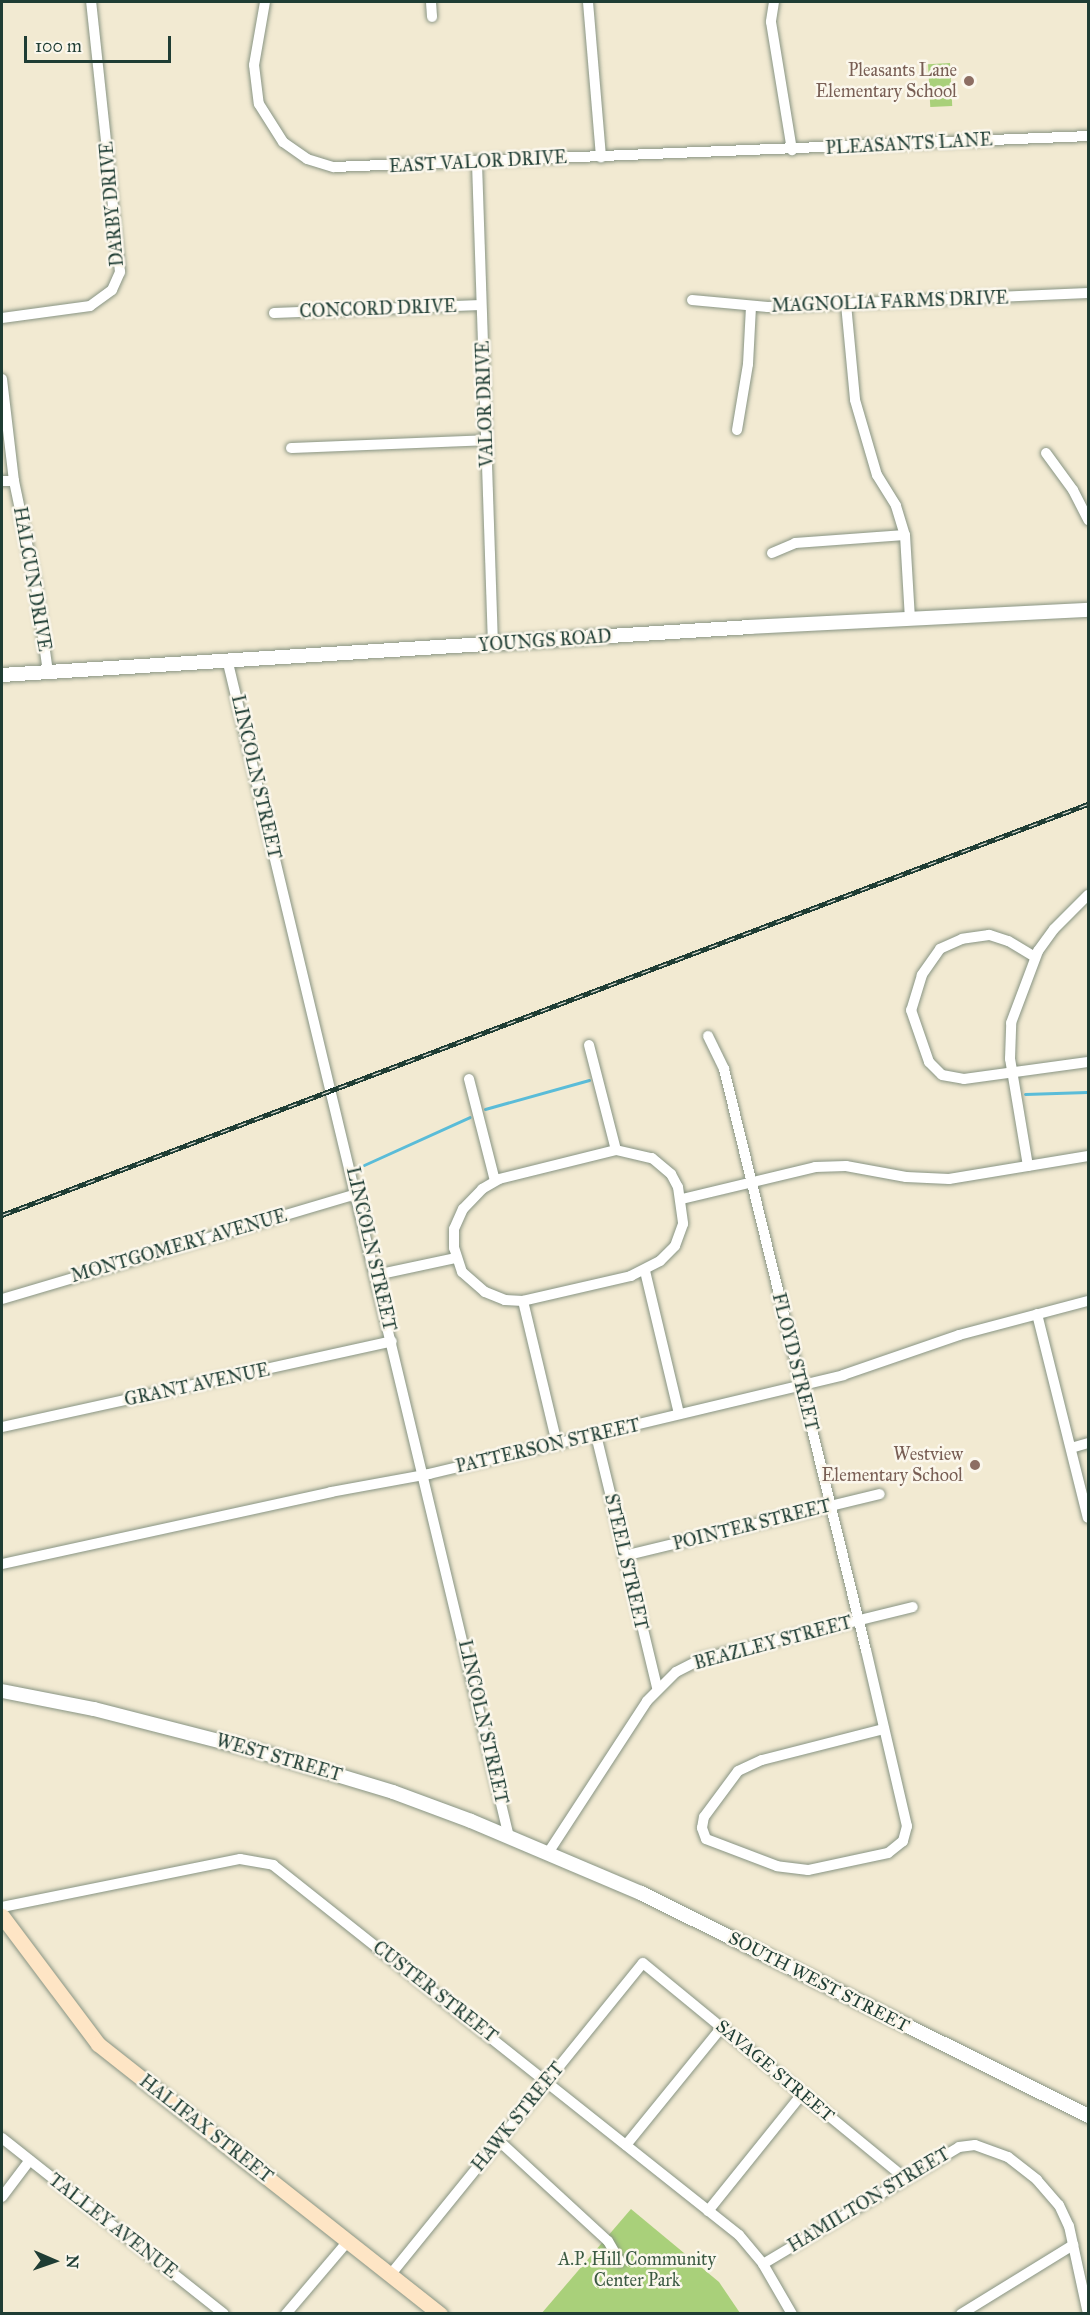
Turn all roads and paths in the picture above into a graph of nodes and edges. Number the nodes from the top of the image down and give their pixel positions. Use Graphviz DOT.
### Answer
graph roads {
  1 [pos="91,2"];
  2 [pos="265,2"];
  3 [pos="431,2"];
  4 [pos="588,2"];
  5 [pos="774,2"];
  6 [pos="432,17"];
  7 [pos="1089,136"];
  8 [pos="792,150"];
  9 [pos="730,153"];
  10 [pos="601,157"];
  11 [pos="477,163"];
  12 [pos="1089,293"];
  13 [pos="692,300"];
  14 [pos="846,304"];
  15 [pos="481,305"];
  16 [pos="751,307"];
  17 [pos="274,313"];
  18 [pos="2,318"];
  19 [pos="2,379"];
  20 [pos="736,430"];
  21 [pos="486,440"];
  22 [pos="291,448"];
  23 [pos="1046,453"];
  24 [pos="2,481"];
  25 [pos="14,481"];
  26 [pos="1089,520"];
  27 [pos="905,535"];
  28 [pos="772,553"];
  29 [pos="1089,610"];
  30 [pos="910,619"];
  31 [pos="493,644"];
  32 [pos="228,663"];
  33 [pos="48,673"];
  34 [pos="2,675"];
  35 [pos="1089,895"];
  36 [pos="1035,957"];
  37 [pos="708,1036"];
  38 [pos="589,1045"];
  39 [pos="1089,1062"];
  40 [pos="1012,1072"];
  41 [pos="469,1079"];
  42 [pos="616,1150"];
  43 [pos="1089,1156"];
  44 [pos="1028,1166"];
  45 [pos="495,1181"];
  46 [pos="752,1182"];
  47 [pos="357,1194"];
  48 [pos="682,1199"];
  49 [pos="456,1257"];
  50 [pos="645,1271"];
  51 [pos="376,1275"];
  52 [pos="2,1299"];
  53 [pos="523,1301"];
  54 [pos="1089,1301"];
  55 [pos="1036,1314"];
  56 [pos="392,1341"];
  57 [pos="801,1385"];
  58 [pos="679,1414"];
  59 [pos="2,1428"];
  60 [pos="596,1435"];
  61 [pos="1089,1443"];
  62 [pos="557,1444"];
  63 [pos="1071,1448"];
  64 [pos="424,1474"];
  65 [pos="880,1494"];
  66 [pos="830,1506"];
  67 [pos="1089,1518"];
  68 [pos="624,1556"];
  69 [pos="2,1564"];
  70 [pos="913,1607"];
  71 [pos="858,1621"];
  72 [pos="657,1688"];
  73 [pos="2,1690"];
  74 [pos="884,1729"];
  75 [pos="509,1837"];
  76 [pos="548,1853"];
  77 [pos="2,1907"];
  78 [pos="2,1917"];
  79 [pos="645,1964"];
  80 [pos="723,2028"];
  81 [pos="547,2081"];
  82 [pos="802,2094"];
  83 [pos="1089,2116"];
  84 [pos="2,2138"];
  85 [pos="498,2140"];
  86 [pos="626,2145"];
  87 [pos="30,2160"];
  88 [pos="905,2178"];
  89 [pos="2,2197"];
  90 [pos="708,2211"];
  91 [pos="349,2240"];
  92 [pos="1073,2246"];
  93 [pos="620,2262"];
  94 [pos="763,2264"];
  95 [pos="392,2274"];
  96 [pos="224,2313"];
  97 [pos="286,2313"];
  98 [pos="440,2313"];
  99 [pos="792,2313"];
  100 [pos="961,2313"];
  101 [pos="1088,2313"];
  1 -- 18 [label="street, DARBY DRIVE"];
  2 -- 11 [label="street, EAST VALOR DRIVE"];
  3 -- 6 [label="street"];
  4 -- 10 [label="street"];
  5 -- 8 [label="street"];
  7 -- 8 [label="street, PLEASANTS LANE"];
  8 -- 9 [label="street, PLEASANTS LANE"];
  9 -- 10 [label="street, EAST VALOR DRIVE"];
  10 -- 11 [label="street, EAST VALOR DRIVE"];
  11 -- 15 [label="street, VALOR DRIVE"];
  12 -- 14 [label="street, MAGNOLIA FARMS DRIVE"];
  13 -- 16 [label="street, MAGNOLIA FARMS DRIVE"];
  14 -- 16 [label="street, MAGNOLIA FARMS DRIVE"];
  14 -- 27 [label="street"];
  15 -- 17 [label="street, CONCORD DRIVE"];
  15 -- 21 [label="street, VALOR DRIVE"];
  16 -- 20 [label="street"];
  19 -- 25 [label="street, HALCUN DRIVE"];
  21 -- 22 [label="street"];
  21 -- 31 [label="street, VALOR DRIVE"];
  23 -- 26 [label="street"];
  24 -- 25 [label="street"];
  25 -- 33 [label="street, HALCUN DRIVE"];
  27 -- 28 [label="street"];
  27 -- 30 [label="street"];
  29 -- 30 [label="street, YOUNGS ROAD"];
  30 -- 31 [label="street, YOUNGS ROAD"];
  31 -- 32 [label="street, YOUNGS ROAD"];
  32 -- 33 [label="street, YOUNGS ROAD"];
  32 -- 47 [label="street, LINCOLN STREET"];
  33 -- 34 [label="street, YOUNGS ROAD"];
  35 -- 36 [label="street"];
  36 -- 40 [label="street"];
  36 -- 40 [label="street"];
  37 -- 46 [label="street, FLOYD STREET"];
  38 -- 42 [label="street"];
  39 -- 40 [label="street"];
  40 -- 44 [label="street"];
  41 -- 45 [label="street"];
  42 -- 45 [label="street"];
  42 -- 48 [label="street"];
  43 -- 44 [label="street"];
  44 -- 46 [label="street"];
  45 -- 49 [label="street"];
  46 -- 48 [label="street"];
  46 -- 57 [label="street, FLOYD STREET"];
  47 -- 51 [label="street, LINCOLN STREET"];
  47 -- 52 [label="street, MONTGOMERY AVENUE"];
  48 -- 50 [label="street"];
  49 -- 51 [label="street"];
  49 -- 53 [label="street"];
  50 -- 53 [label="street"];
  50 -- 58 [label="street"];
  51 -- 56 [label="street, LINCOLN STREET"];
  53 -- 62 [label="street"];
  54 -- 55 [label="street, PATTERSON STREET"];
  55 -- 57 [label="street, PATTERSON STREET"];
  55 -- 63 [label="street"];
  56 -- 59 [label="street, GRANT AVENUE"];
  56 -- 64 [label="street, LINCOLN STREET"];
  57 -- 58 [label="street, PATTERSON STREET"];
  57 -- 66 [label="street, FLOYD STREET"];
  58 -- 60 [label="street, PATTERSON STREET"];
  60 -- 62 [label="street, PATTERSON STREET"];
  60 -- 68 [label="street, STEEL STREET"];
  61 -- 63 [label="street"];
  62 -- 64 [label="street, PATTERSON STREET"];
  63 -- 67 [label="street"];
  64 -- 69 [label="street, PATTERSON STREET"];
  64 -- 75 [label="street, LINCOLN STREET"];
  65 -- 66 [label="street, POINTER STREET"];
  66 -- 68 [label="street, POINTER STREET"];
  66 -- 71 [label="street, FLOYD STREET"];
  68 -- 72 [label="street, STEEL STREET"];
  70 -- 71 [label="street, BEAZLEY STREET"];
  71 -- 72 [label="street, BEAZLEY STREET"];
  71 -- 74 [label="street, FLOYD STREET"];
  72 -- 76 [label="street, BEAZLEY STREET"];
  73 -- 75 [label="street, WEST STREET"];
  74 -- 74 [label="street, FLOYD STREET"];
  75 -- 76 [label="street, WEST STREET"];
  76 -- 83 [label="street, SOUTH WEST STREET"];
  77 -- 81 [label="street, CUSTER STREET"];
  78 -- 91 [label="main road, HALIFAX STREET"];
  79 -- 80 [label="street, SAVAGE STREET"];
  79 -- 81 [label="street, HAWK STREET"];
  80 -- 82 [label="street, SAVAGE STREET"];
  80 -- 86 [label="street"];
  81 -- 85 [label="street, HAWK STREET"];
  81 -- 86 [label="street, CUSTER STREET"];
  82 -- 88 [label="street, SAVAGE STREET"];
  82 -- 90 [label="street"];
  84 -- 87 [label="street, TALLEY AVENUE"];
  85 -- 93 [label="street"];
  85 -- 95 [label="street, HAWK STREET"];
  86 -- 90 [label="street, CUSTER STREET"];
  87 -- 89 [label="street"];
  87 -- 96 [label="street, TALLEY AVENUE"];
  88 -- 92 [label="street, HAMILTON STREET"];
  88 -- 94 [label="street, HAMILTON STREET"];
  90 -- 94 [label="street, CUSTER STREET"];
  91 -- 95 [label="main road, HALIFAX STREET"];
  91 -- 97 [label="street"];
  92 -- 100 [label="street"];
  92 -- 101 [label="street, HAMILTON STREET"];
  94 -- 99 [label="street, CUSTER STREET"];
  95 -- 98 [label="main road, HALIFAX STREET"];
}
